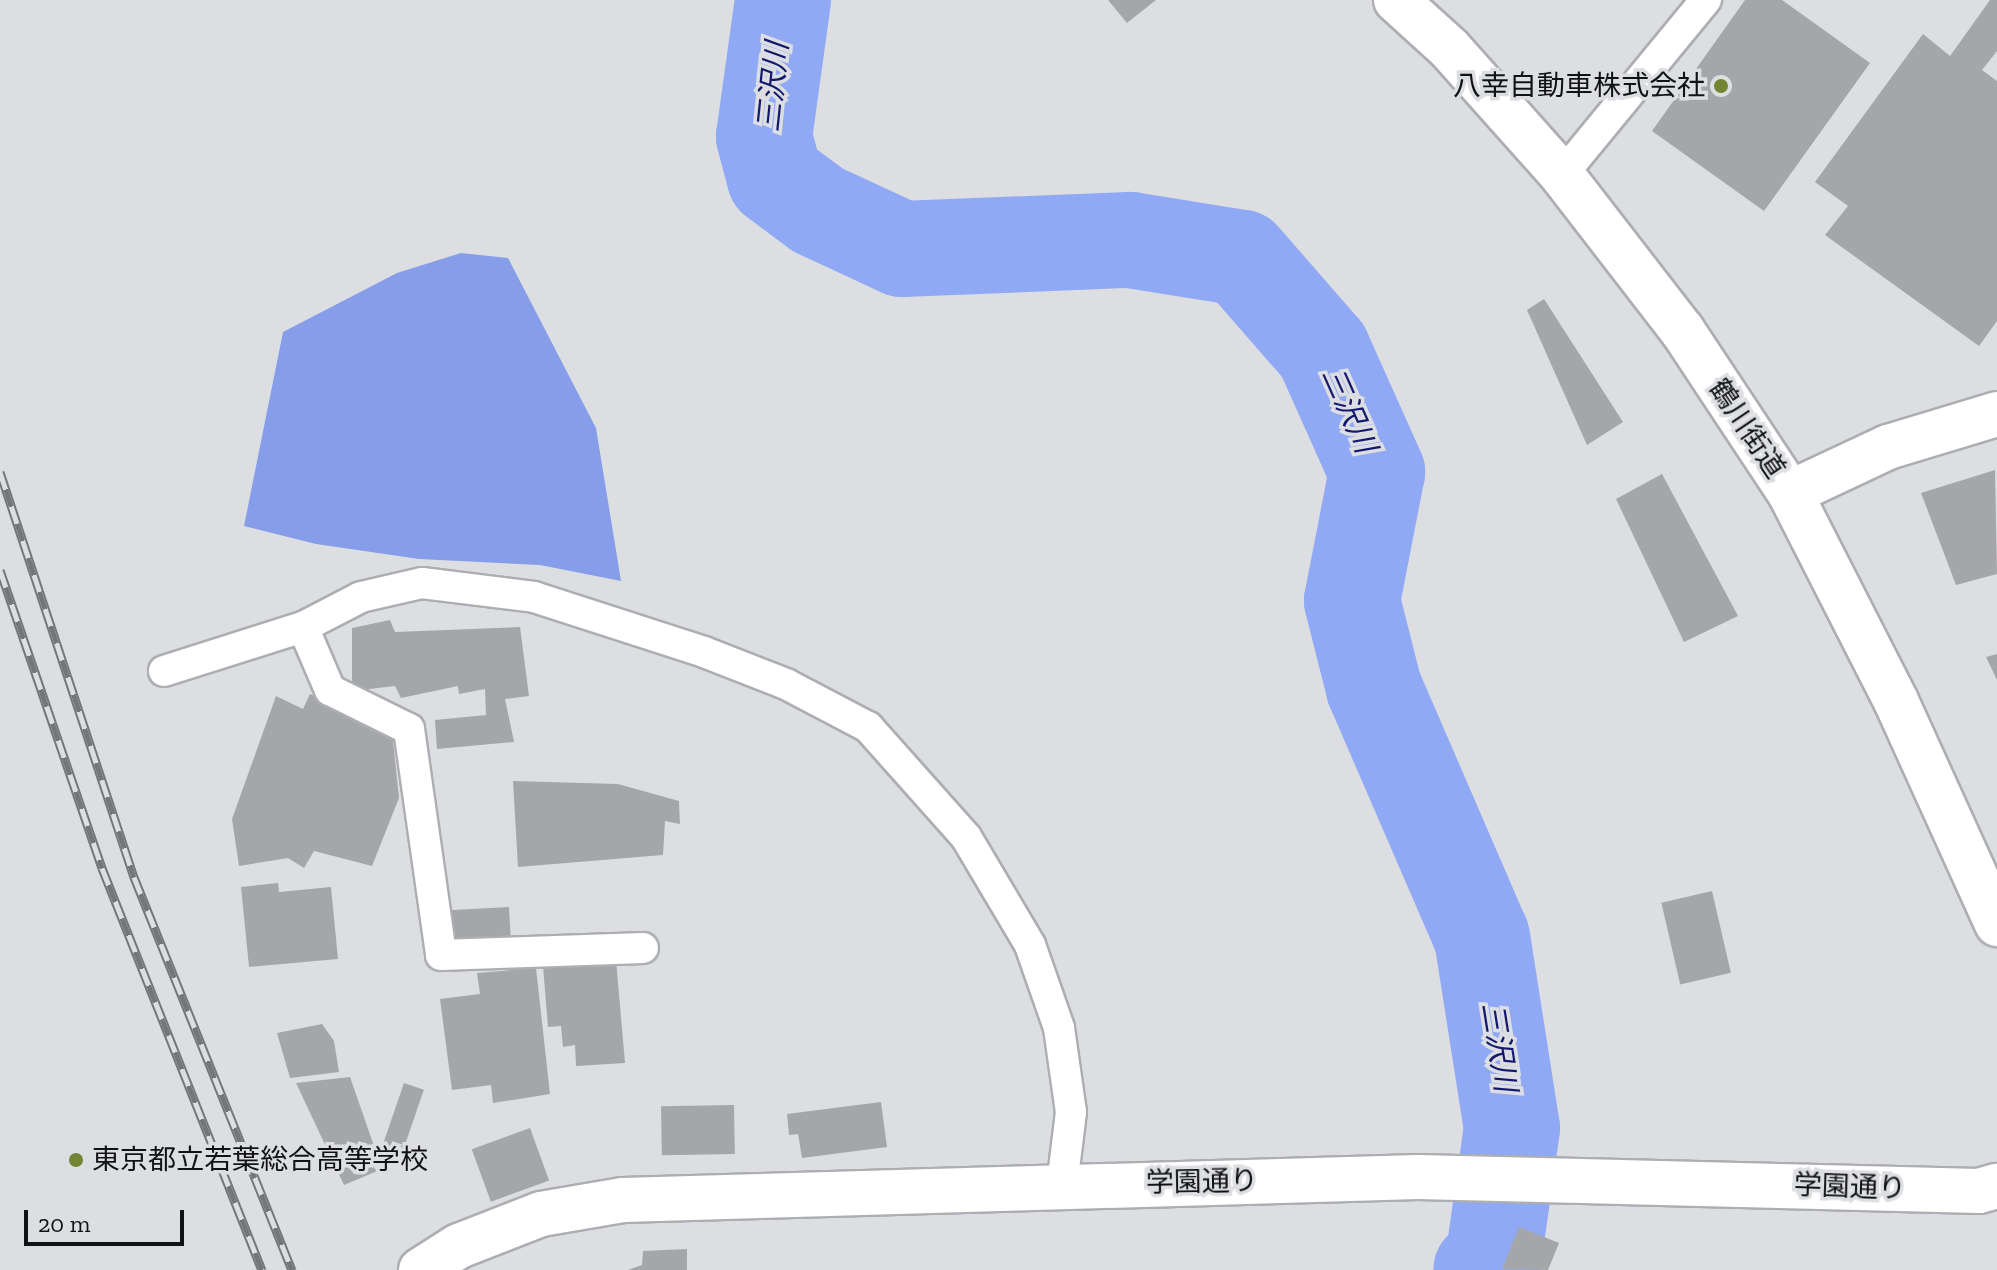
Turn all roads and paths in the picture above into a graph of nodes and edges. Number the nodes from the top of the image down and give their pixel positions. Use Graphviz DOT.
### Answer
graph roads {
  1 [pos="1396,0"];
  2 [pos="1706,0"];
  3 [pos="1562,175"];
  4 [pos="1997,414"];
  5 [pos="1790,493"];
  6 [pos="303,627"];
  7 [pos="164,671"];
  8 [pos="1984,861"];
  9 [pos="1997,924"];
  10 [pos="643,948"];
  11 [pos="1062,1185"];
  12 [pos="1997,1186"];
  13 [pos="421,1270"];
  1 -- 3 [label="street, 鶴川街道"];
  2 -- 3 [label="lane"];
  3 -- 5 [label="street, 鶴川街道"];
  4 -- 5 [label="street"];
  5 -- 8 [label="street, 鶴川街道"];
  6 -- 7 [label="lane"];
  6 -- 10 [label="lane"];
  6 -- 11 [label="lane"];
  8 -- 9 [label="street, 鶴川街道"];
  11 -- 12 [label="street, 学園通り"];
  11 -- 13 [label="street, 学園通り"];
}
